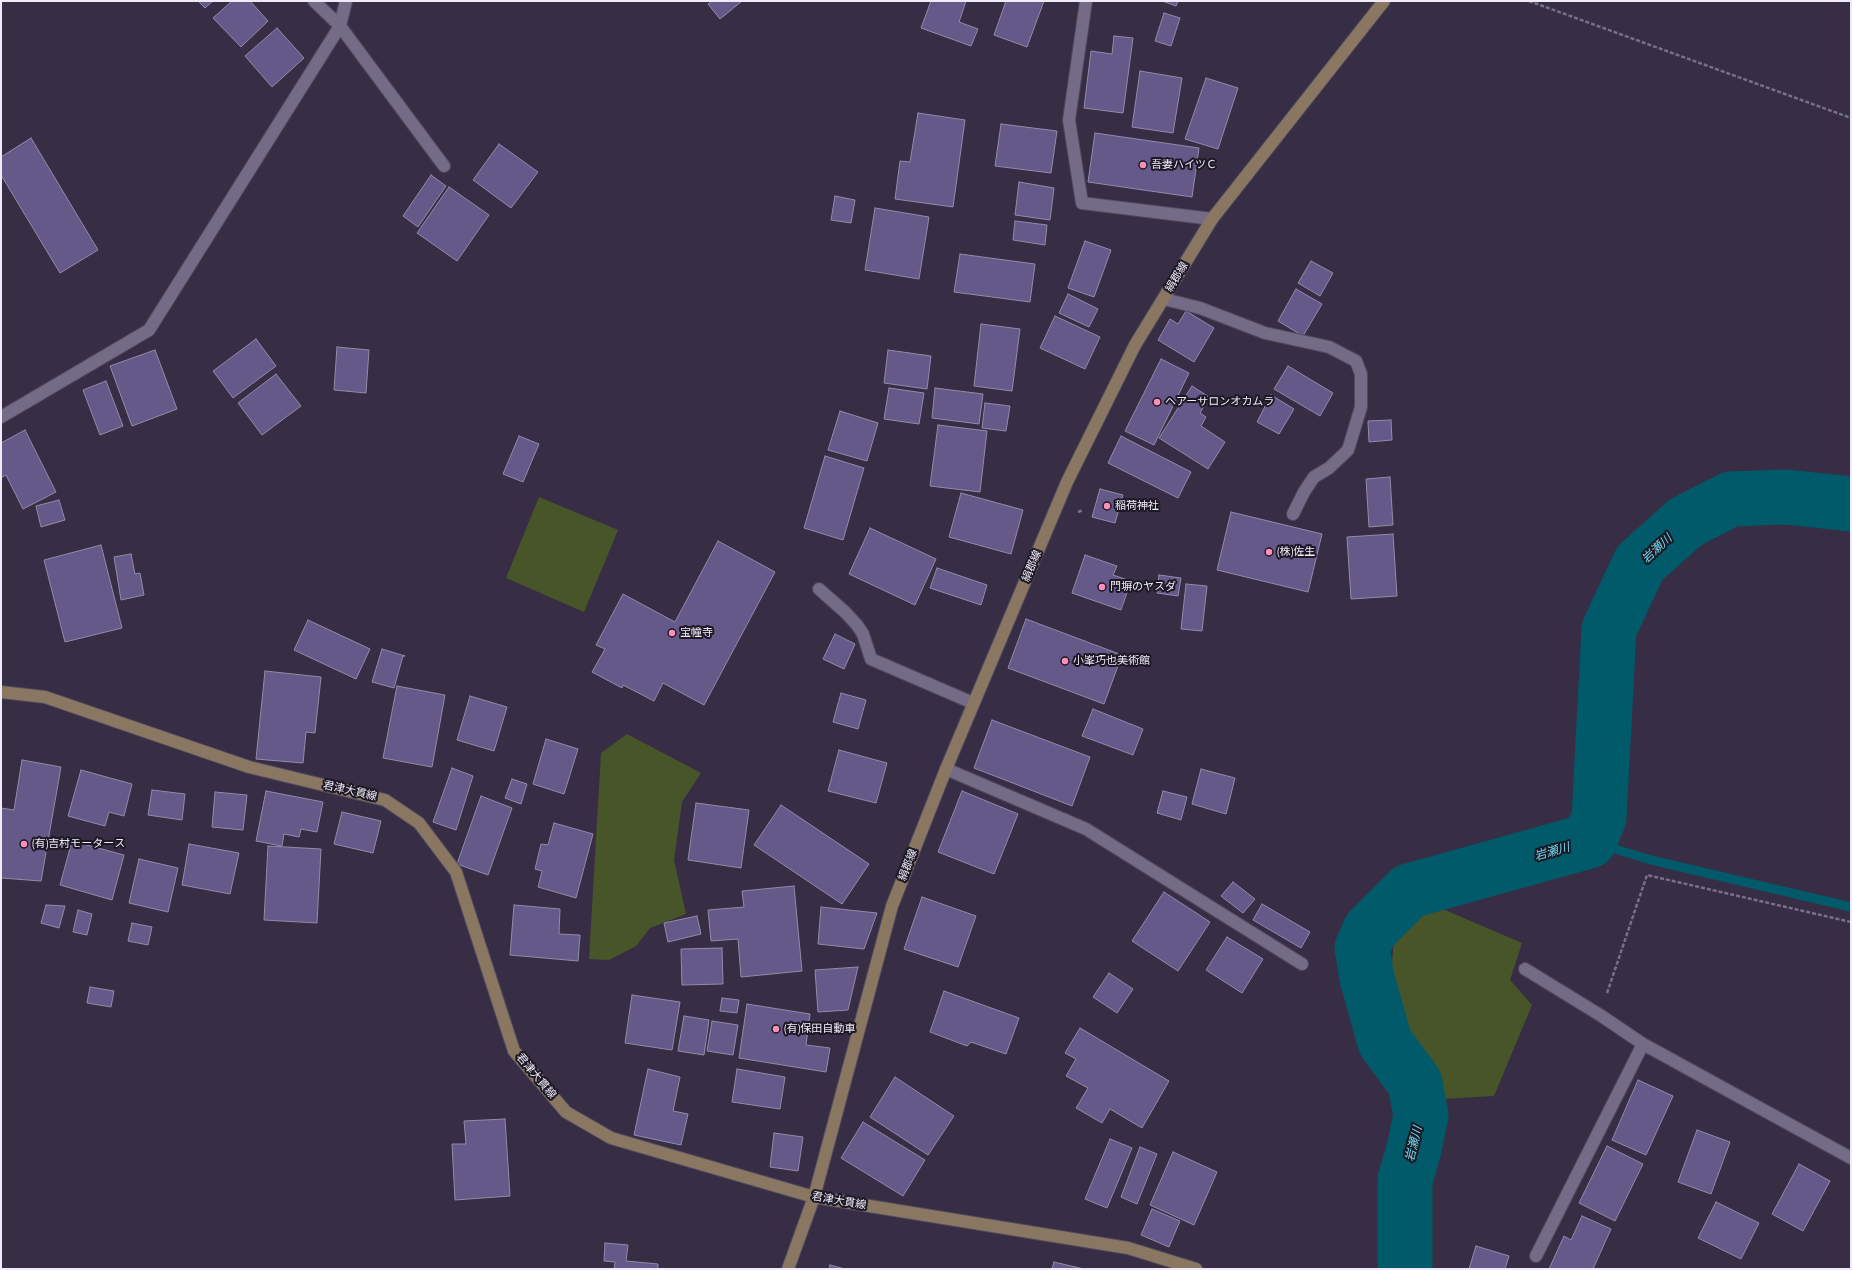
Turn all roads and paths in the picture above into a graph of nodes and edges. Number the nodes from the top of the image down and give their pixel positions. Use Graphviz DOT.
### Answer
graph roads {
  1 [pos="314,1"];
  2 [pos="346,1"];
  3 [pos="1086,1"];
  4 [pos="1384,1"];
  5 [pos="1529,1"];
  6 [pos="340,26"];
  7 [pos="1851,118"];
  8 [pos="444,166"];
  9 [pos="1212,219"];
  10 [pos="1164,298"];
  11 [pos="1,417"];
  12 [pos="1294,514"];
  13 [pos="819,589"];
  14 [pos="1,692"];
  15 [pos="973,704"];
  16 [pos="946,769"];
  17 [pos="1851,922"];
  18 [pos="1302,964"];
  19 [pos="1525,970"];
  20 [pos="1600,1015"];
  21 [pos="1643,1044"];
  22 [pos="1851,1158"];
  23 [pos="814,1197"];
  24 [pos="1536,1256"];
  25 [pos="788,1269"];
  26 [pos="1196,1269"];
  1 -- 6 [label="street"];
  2 -- 6 [label="street"];
  3 -- 9 [label="street"];
  4 -- 9 [label="main road, 絹郡線"];
  5 -- 7 [label="path"];
  6 -- 8 [label="street"];
  6 -- 11 [label="street"];
  9 -- 10 [label="main road, 絹郡線"];
  10 -- 12 [label="street"];
  10 -- 15 [label="main road, 絹郡線"];
  13 -- 15 [label="street"];
  14 -- 23 [label="main road, 君津大貫線"];
  15 -- 16 [label="main road, 絹郡線"];
  16 -- 18 [label="street"];
  16 -- 23 [label="main road, 絹郡線"];
  17 -- 20 [label="path"];
  19 -- 20 [label="street"];
  20 -- 21 [label="street"];
  21 -- 22 [label="street"];
  21 -- 24 [label="street"];
  23 -- 25 [label="main road, 絹郡線"];
  23 -- 26 [label="main road, 君津大貫線"];
}
